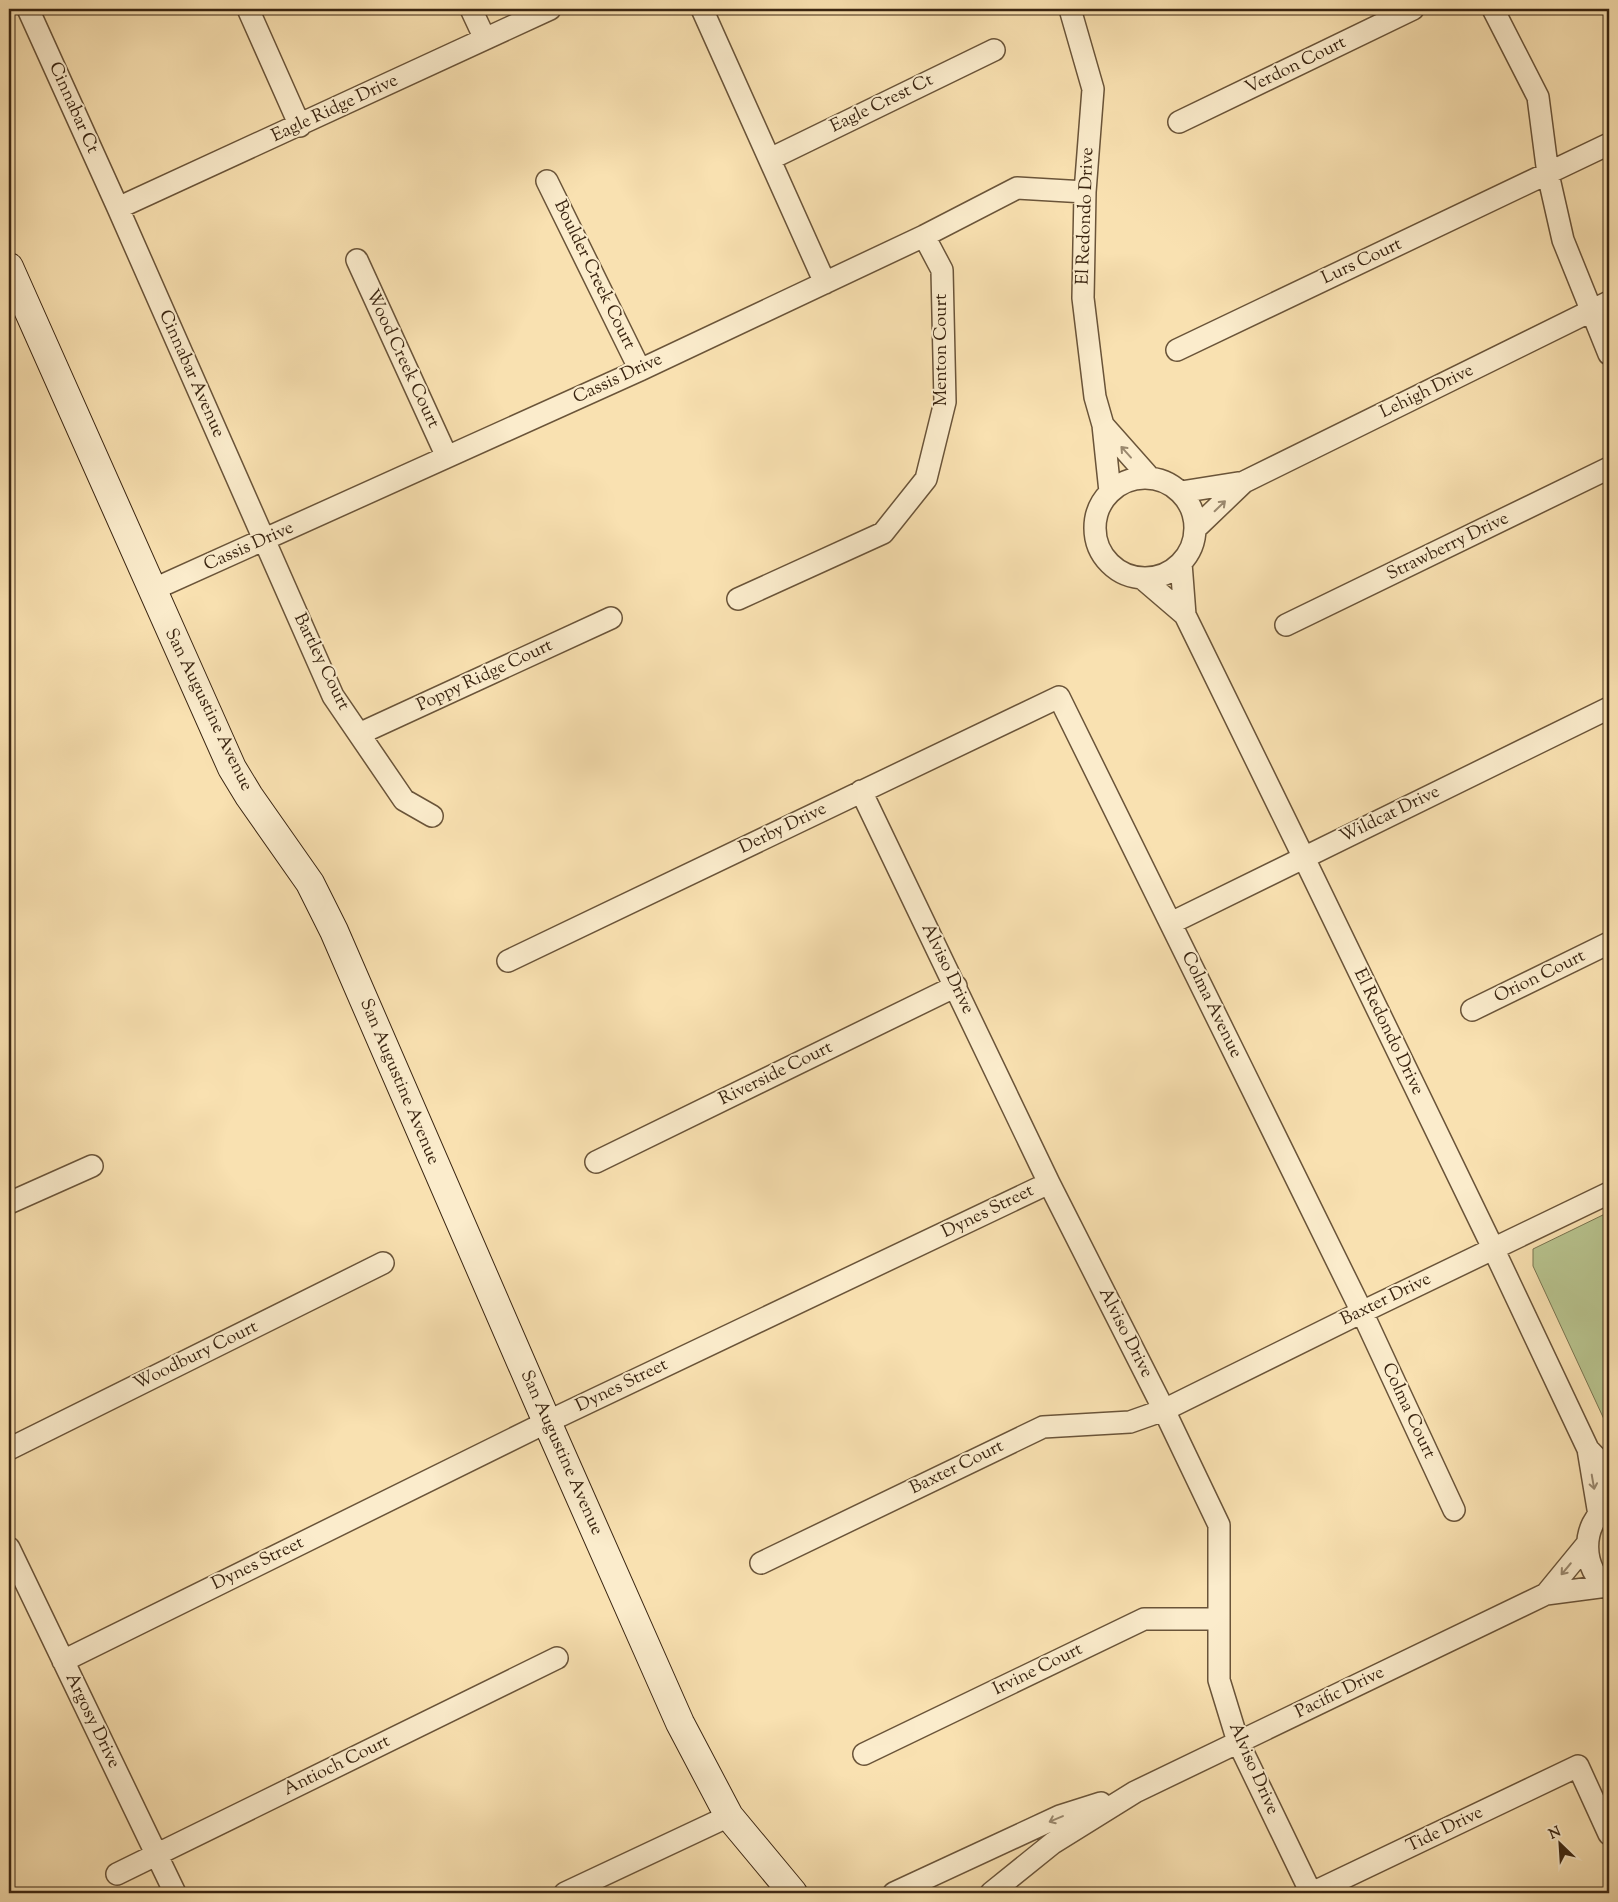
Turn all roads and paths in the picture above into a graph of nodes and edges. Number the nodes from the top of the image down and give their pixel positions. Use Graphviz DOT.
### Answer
graph roads {
  1 [pos="28,9"];
  2 [pos="248,9"];
  3 [pos="471,9"];
  4 [pos="550,9"];
  5 [pos="702,9"];
  6 [pos="1070,9"];
  7 [pos="1413,9"];
  8 [pos="1493,9"];
  9 [pos="485,39"];
  10 [pos="994,50"];
  11 [pos="1179,122"];
  12 [pos="300,126"];
  13 [pos="1609,144"];
  14 [pos="770,159"];
  15 [pos="1548,174"];
  16 [pos="547,181"];
  17 [pos="1085,192"];
  18 [pos="118,208"];
  19 [pos="924,236"];
  20 [pos="357,260"];
  21 [pos="10,273"];
  22 [pos="825,282"];
  23 [pos="1600,306"];
  24 [pos="1177,350"];
  25 [pos="1609,354"];
  26 [pos="640,370"];
  27 [pos="1103,425"];
  28 [pos="447,457"];
  29 [pos="1609,468"];
  30 [pos="1150,478"];
  31 [pos="1244,482"];
  32 [pos="1110,492"];
  33 [pos="1180,492"];
  34 [pos="1196,529"];
  35 [pos="265,540"];
  36 [pos="1181,563"];
  37 [pos="1143,579"];
  38 [pos="152,590"];
  39 [pos="738,599"];
  40 [pos="1186,615"];
  41 [pos="611,618"];
  42 [pos="1286,625"];
  43 [pos="1059,697"];
  44 [pos="1609,708"];
  45 [pos="359,734"];
  46 [pos="861,791"];
  47 [pos="432,816"];
  48 [pos="1304,858"];
  49 [pos="1170,923"];
  50 [pos="1609,943"];
  51 [pos="508,961"];
  52 [pos="956,986"];
  53 [pos="1472,1010"];
  54 [pos="596,1162"];
  55 [pos="92,1166"];
  56 [pos="1049,1182"];
  57 [pos="1609,1193"];
  58 [pos="9,1203"];
  59 [pos="1493,1248"];
  60 [pos="383,1263"];
  61 [pos="1362,1312"];
  62 [pos="1164,1410"];
  63 [pos="546,1422"];
  64 [pos="9,1449"];
  65 [pos="1588,1450"];
  66 [pos="1609,1471"];
  67 [pos="1454,1510"];
  68 [pos="1604,1511"];
  69 [pos="1587,1544"];
  70 [pos="9,1548"];
  71 [pos="761,1563"];
  72 [pos="1608,1587"];
  73 [pos="1546,1594"];
  74 [pos="1219,1619"];
  75 [pos="557,1658"];
  76 [pos="63,1661"];
  77 [pos="1238,1742"];
  78 [pos="864,1754"];
  79 [pos="1135,1792"];
  80 [pos="729,1816"];
  81 [pos="1609,1834"];
  82 [pos="157,1855"];
  83 [pos="117,1874"];
  84 [pos="176,1893"];
  85 [pos="564,1893"];
  86 [pos="793,1893"];
  87 [pos="894,1893"];
  88 [pos="991,1893"];
  89 [pos="1312,1893"];
  1 -- 18 [label="street, Cinnabar Ct"];
  2 -- 12 [label="street"];
  3 -- 9 [label="street"];
  4 -- 9 [label="street, Eagle Ridge Drive"];
  5 -- 14 [label="street"];
  6 -- 17 [label="street, El Redondo Drive"];
  7 -- 11 [label="street, Verdon Court"];
  8 -- 15 [label="street"];
  9 -- 12 [label="street, Eagle Ridge Drive"];
  10 -- 14 [label="street, Eagle Crest Ct"];
  12 -- 18 [label="street, Eagle Ridge Drive"];
  13 -- 15 [label="street, Lurs Court"];
  14 -- 22 [label="street"];
  15 -- 23 [label="street"];
  15 -- 24 [label="street, Lurs Court"];
  16 -- 26 [label="street, Boulder Creek Court"];
  17 -- 19 [label="street, Cassis Drive"];
  17 -- 27 [label="street, El Redondo Drive"];
  18 -- 35 [label="street, Cinnabar Avenue"];
  19 -- 22 [label="street, Cassis Drive"];
  19 -- 39 [label="street, Menton Court"];
  20 -- 28 [label="street, Wood Creek Court"];
  21 -- 38 [label="street, San Augustine Avenue"];
  22 -- 26 [label="street, Cassis Drive"];
  23 -- 25 [label="street"];
  23 -- 31 [label="street, Lehigh Drive"];
  26 -- 28 [label="street, Cassis Drive"];
  30 -- 27 [label="street, El Redondo Drive, one-way"];
  27 -- 32 [label="street, El Redondo Drive"];
  28 -- 35 [label="street, Cassis Drive"];
  29 -- 42 [label="street, Strawberry Drive"];
  30 -- 32 [label="street"];
  30 -- 33 [label="street"];
  31 -- 33 [label="street, Lehigh Drive"];
  34 -- 31 [label="street, Lehigh Drive, one-way"];
  32 -- 37 [label="street"];
  33 -- 34 [label="street"];
  34 -- 36 [label="street"];
  35 -- 38 [label="street, Cassis Drive"];
  35 -- 45 [label="street, Bartley Court"];
  36 -- 37 [label="street"];
  36 -- 40 [label="street, El Redondo Drive"];
  37 -- 40 [label="street, El Redondo Drive"];
  38 -- 63 [label="street, San Augustine Avenue"];
  40 -- 48 [label="street, El Redondo Drive"];
  41 -- 45 [label="street, Poppy Ridge Court"];
  43 -- 46 [label="street, Derby Drive"];
  43 -- 49 [label="street, Colma Avenue"];
  44 -- 48 [label="street, Wildcat Drive"];
  45 -- 47 [label="street, Bartley Court"];
  46 -- 51 [label="street, Derby Drive"];
  46 -- 52 [label="street, Alviso Drive"];
  48 -- 49 [label="street, Wildcat Drive"];
  48 -- 59 [label="street, El Redondo Drive"];
  49 -- 61 [label="street, Colma Avenue"];
  50 -- 53 [label="street, Orion Court"];
  52 -- 54 [label="street, Riverside Court"];
  52 -- 56 [label="street, Alviso Drive"];
  55 -- 58 [label="street"];
  56 -- 62 [label="street, Alviso Drive"];
  56 -- 63 [label="street, Dynes Street"];
  57 -- 59 [label="street, Baxter Drive"];
  59 -- 61 [label="street, Baxter Drive"];
  59 -- 65 [label="street, El Redondo Drive"];
  60 -- 64 [label="street, Woodbury Court"];
  61 -- 62 [label="street, Baxter Drive"];
  61 -- 67 [label="street, Colma Court"];
  62 -- 71 [label="street, Baxter Court"];
  62 -- 74 [label="street, Alviso Drive"];
  63 -- 76 [label="street, Dynes Street"];
  63 -- 80 [label="street, San Augustine Avenue"];
  65 -- 66 [label="street, El Redondo Drive"];
  65 -- 68 [label="street, El Redondo Drive, one-way"];
  68 -- 69 [label="street"];
  69 -- 72 [label="street"];
  69 -- 73 [label="street, Pacific Drive, one-way"];
  70 -- 76 [label="street, Argosy Drive"];
  72 -- 73 [label="street, Pacific Drive"];
  73 -- 77 [label="street, Pacific Drive"];
  74 -- 77 [label="street, Alviso Drive"];
  74 -- 78 [label="street, Irvine Court"];
  75 -- 82 [label="street, Antioch Court"];
  76 -- 82 [label="street, Argosy Drive"];
  77 -- 79 [label="street, Pacific Drive"];
  77 -- 89 [label="street, Alviso Drive"];
  79 -- 87 [label="street, Pacific Drive, one-way"];
  79 -- 88 [label="street, Pacific Drive"];
  80 -- 85 [label="street"];
  80 -- 86 [label="street, San Augustine Avenue"];
  81 -- 89 [label="street, Tide Drive"];
  82 -- 83 [label="street, Antioch Court"];
  82 -- 84 [label="street, Argosy Drive"];
}
